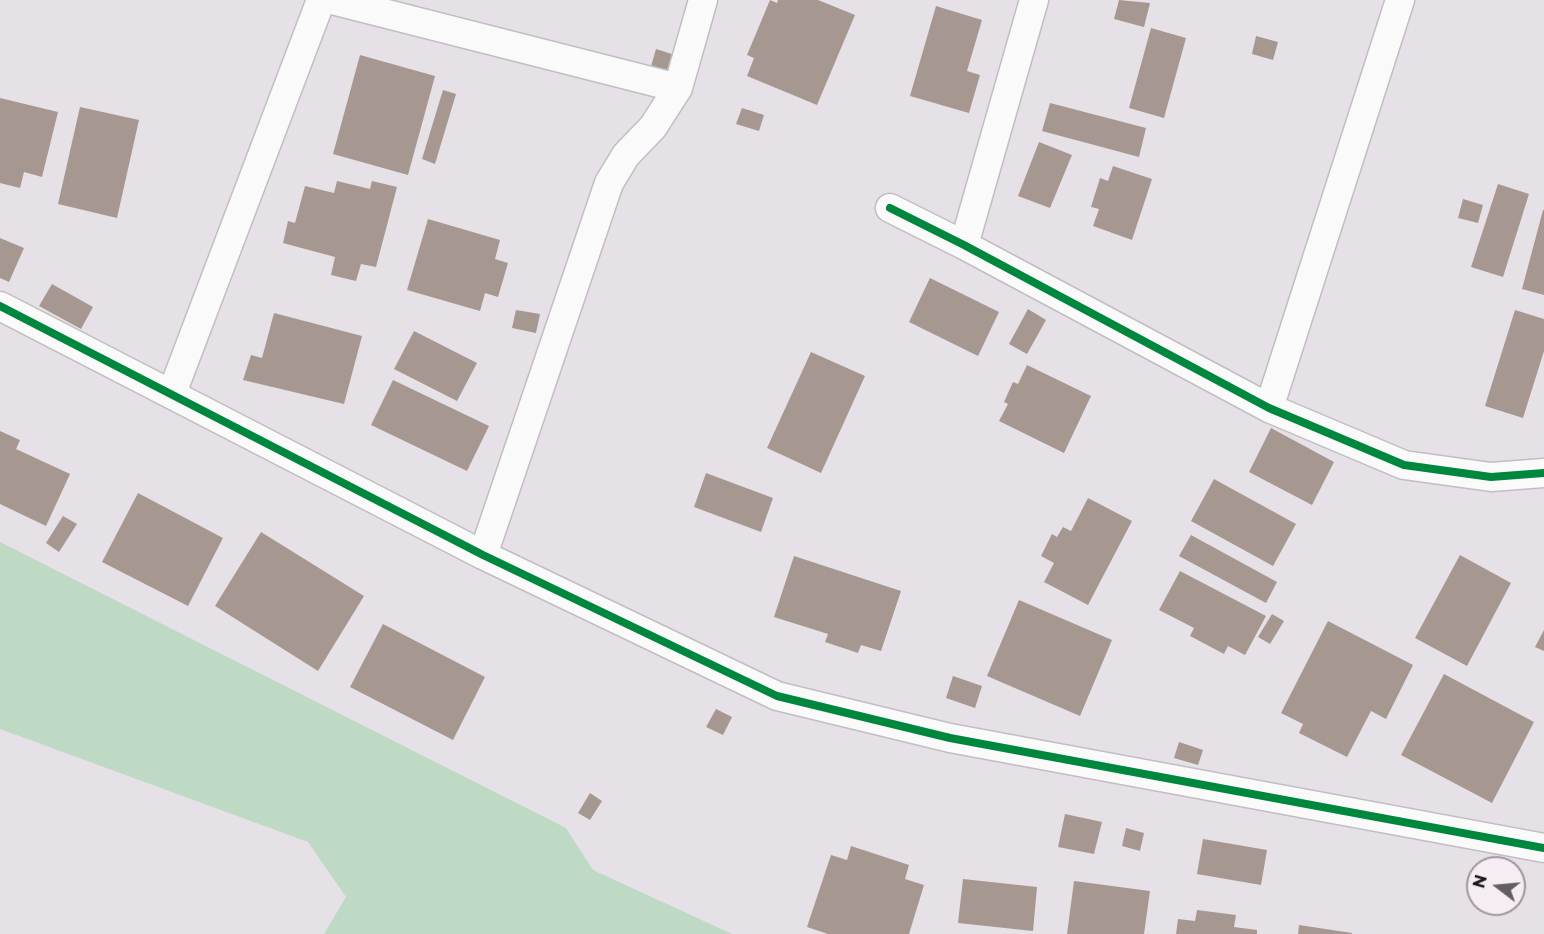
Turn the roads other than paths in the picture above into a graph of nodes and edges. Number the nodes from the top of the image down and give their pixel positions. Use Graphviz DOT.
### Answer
graph roads {
  1 [pos="321,0"];
  2 [pos="332,0"];
  3 [pos="703,0"];
  4 [pos="1034,0"];
  5 [pos="1400,0"];
  6 [pos="678,88"];
  7 [pos="890,208"];
  8 [pos="964,245"];
  9 [pos="0,306"];
  10 [pos="172,393"];
  11 [pos="1269,408"];
  12 [pos="1544,473"];
  13 [pos="483,555"];
  14 [pos="1544,848"];
  1 -- 10 [label="street"];
  2 -- 6 [label="street"];
  3 -- 6 [label="street"];
  4 -- 8 [label="street"];
  5 -- 11 [label="street"];
  6 -- 13 [label="street"];
  7 -- 8 [label="street"];
  8 -- 11 [label="street"];
  9 -- 10 [label="street"];
  10 -- 13 [label="street"];
  11 -- 12 [label="street"];
  13 -- 14 [label="street"];
}
